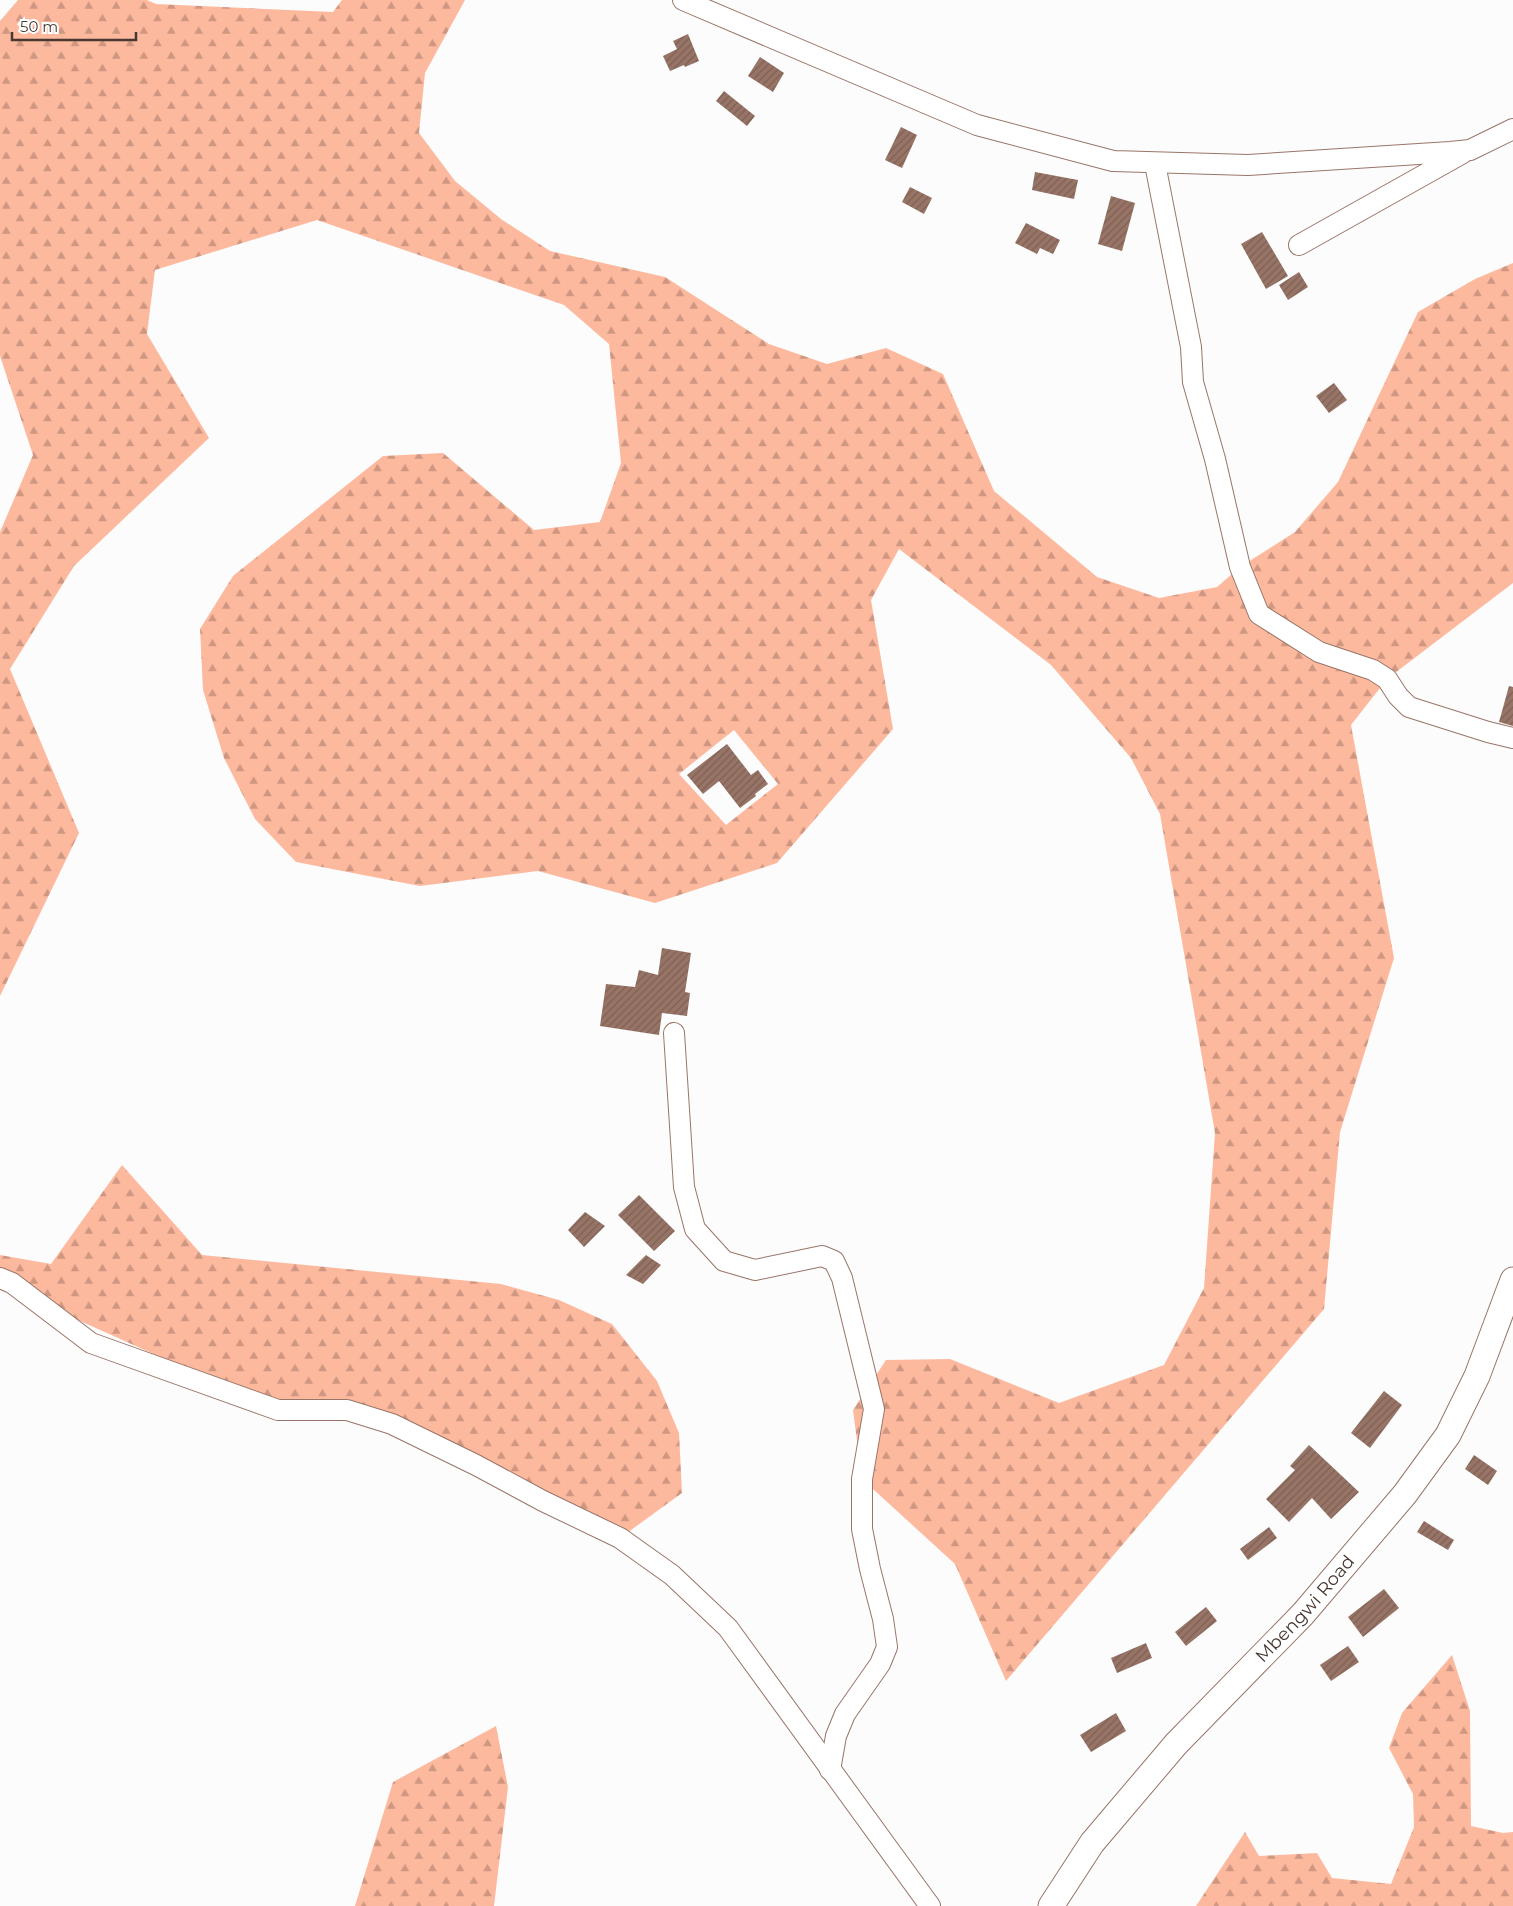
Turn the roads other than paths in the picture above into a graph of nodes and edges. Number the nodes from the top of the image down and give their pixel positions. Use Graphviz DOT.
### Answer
graph roads {
  1 [pos="683,0"];
  2 [pos="1513,129"];
  3 [pos="1470,150"];
  4 [pos="1155,164"];
  5 [pos="1299,244"];
  6 [pos="1513,738"];
  7 [pos="674,1033"];
  8 [pos="0,1278"];
  9 [pos="1513,1280"];
  10 [pos="830,1770"];
  11 [pos="930,1906"];
  12 [pos="1051,1906"];
  1 -- 4 [label="street"];
  2 -- 3 [label="street"];
  3 -- 4 [label="street"];
  3 -- 5 [label="street"];
  4 -- 6 [label="street"];
  7 -- 10 [label="street"];
  8 -- 10 [label="street"];
  9 -- 12 [label="main road, Mbengwi Road"];
  10 -- 11 [label="street"];
}
